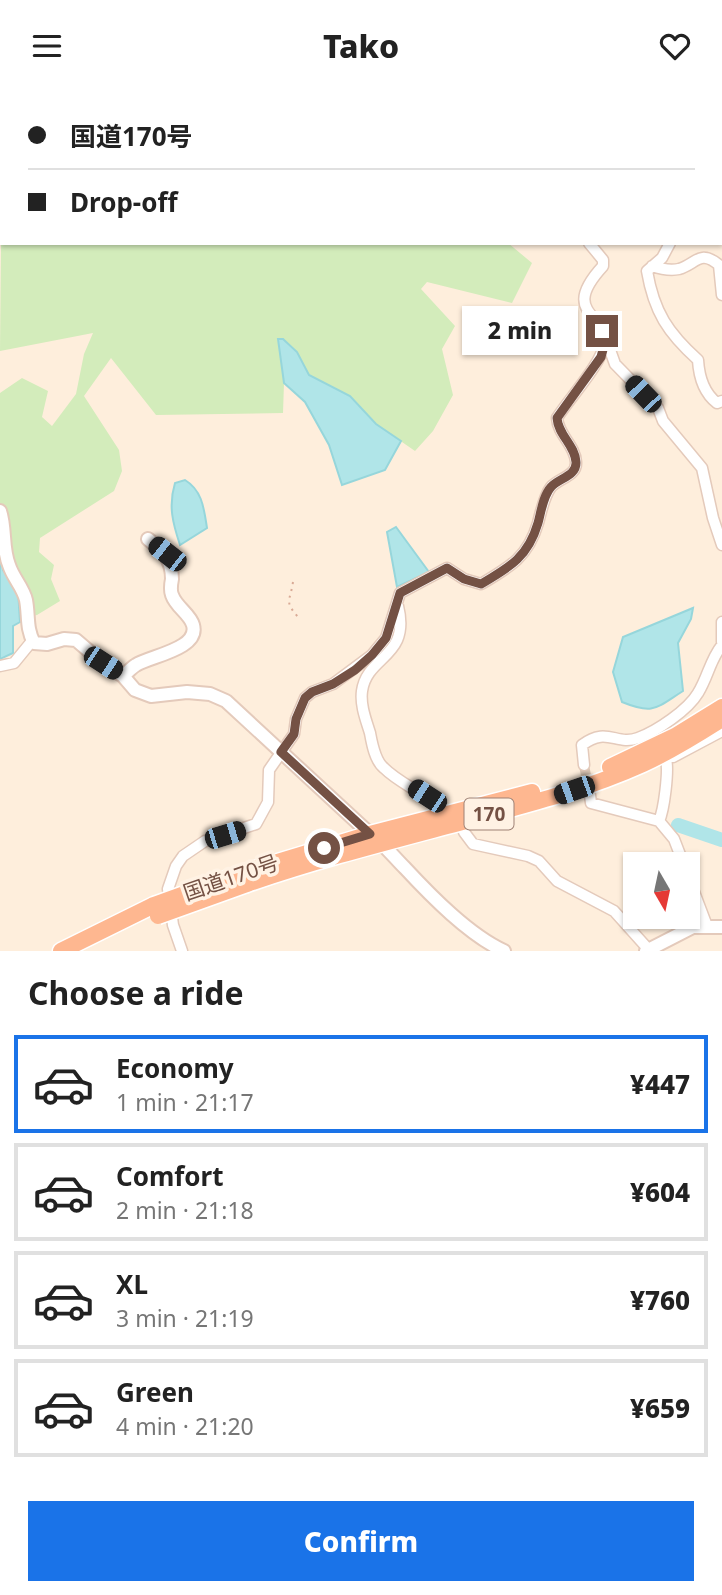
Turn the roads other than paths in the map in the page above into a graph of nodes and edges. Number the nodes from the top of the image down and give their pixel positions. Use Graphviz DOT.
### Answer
graph roads {
  1 [pos="591,245"];
  2 [pos="669,245"];
  3 [pos="652,266"];
  4 [pos="722,295"];
  5 [pos="604,348"];
  6 [pos="722,401"];
  7 [pos="0,511"];
  8 [pos="148,540"];
  9 [pos="722,545"];
  10 [pos="397,603"];
  11 [pos="722,622"];
  12 [pos="34,643"];
  13 [pos="722,644"];
  14 [pos="0,666"];
  15 [pos="123,676"];
  16 [pos="722,707"];
  17 [pos="722,719"];
  18 [pos="722,731"];
  19 [pos="281,752"];
  20 [pos="666,759"];
  21 [pos="645,764"];
  22 [pos="584,765"];
  23 [pos="590,795"];
  24 [pos="437,806"];
  25 [pos="659,821"];
  26 [pos="464,832"];
  27 [pos="377,839"];
  28 [pos="679,852"];
  29 [pos="700,908"];
  30 [pos="156,910"];
  31 [pos="707,926"];
  32 [pos="722,927"];
  33 [pos="61,951"];
  34 [pos="83,951"];
  35 [pos="182,951"];
  36 [pos="504,951"];
  37 [pos="648,951"];
  1 -- 5 [label="street"];
  2 -- 3 [label="street"];
  3 -- 4 [label="street"];
  3 -- 6 [label="street"];
  5 -- 9 [label="street"];
  5 -- 10 [label="street"];
  7 -- 12 [label="street"];
  8 -- 15 [label="street"];
  10 -- 19 [label="street"];
  10 -- 24 [label="street"];
  11 -- 13 [label="street"];
  12 -- 14 [label="street"];
  12 -- 15 [label="street"];
  13 -- 22 [label="street"];
  15 -- 19 [label="street"];
  16 -- 27 [label="highway, 国道170号 / 170"];
  17 -- 21 [label="highway, 国道170号 / 170"];
  18 -- 20 [label="street"];
  19 -- 27 [label="street"];
  19 -- 35 [label="street"];
  20 -- 21 [label="street"];
  20 -- 25 [label="street"];
  21 -- 27 [label="highway, 国道170号 / 170"];
  23 -- 25 [label="street"];
  25 -- 28 [label="street"];
  26 -- 37 [label="street"];
  27 -- 30 [label="highway, 国道170号 / 170, bridge"];
  27 -- 36 [label="street"];
  29 -- 31 [label="street"];
  30 -- 33 [label="highway, 国道170号 / 170"];
  30 -- 34 [label="highway, 国道170号 / 170"];
  31 -- 32 [label="street"];
  31 -- 37 [label="street"];
}
